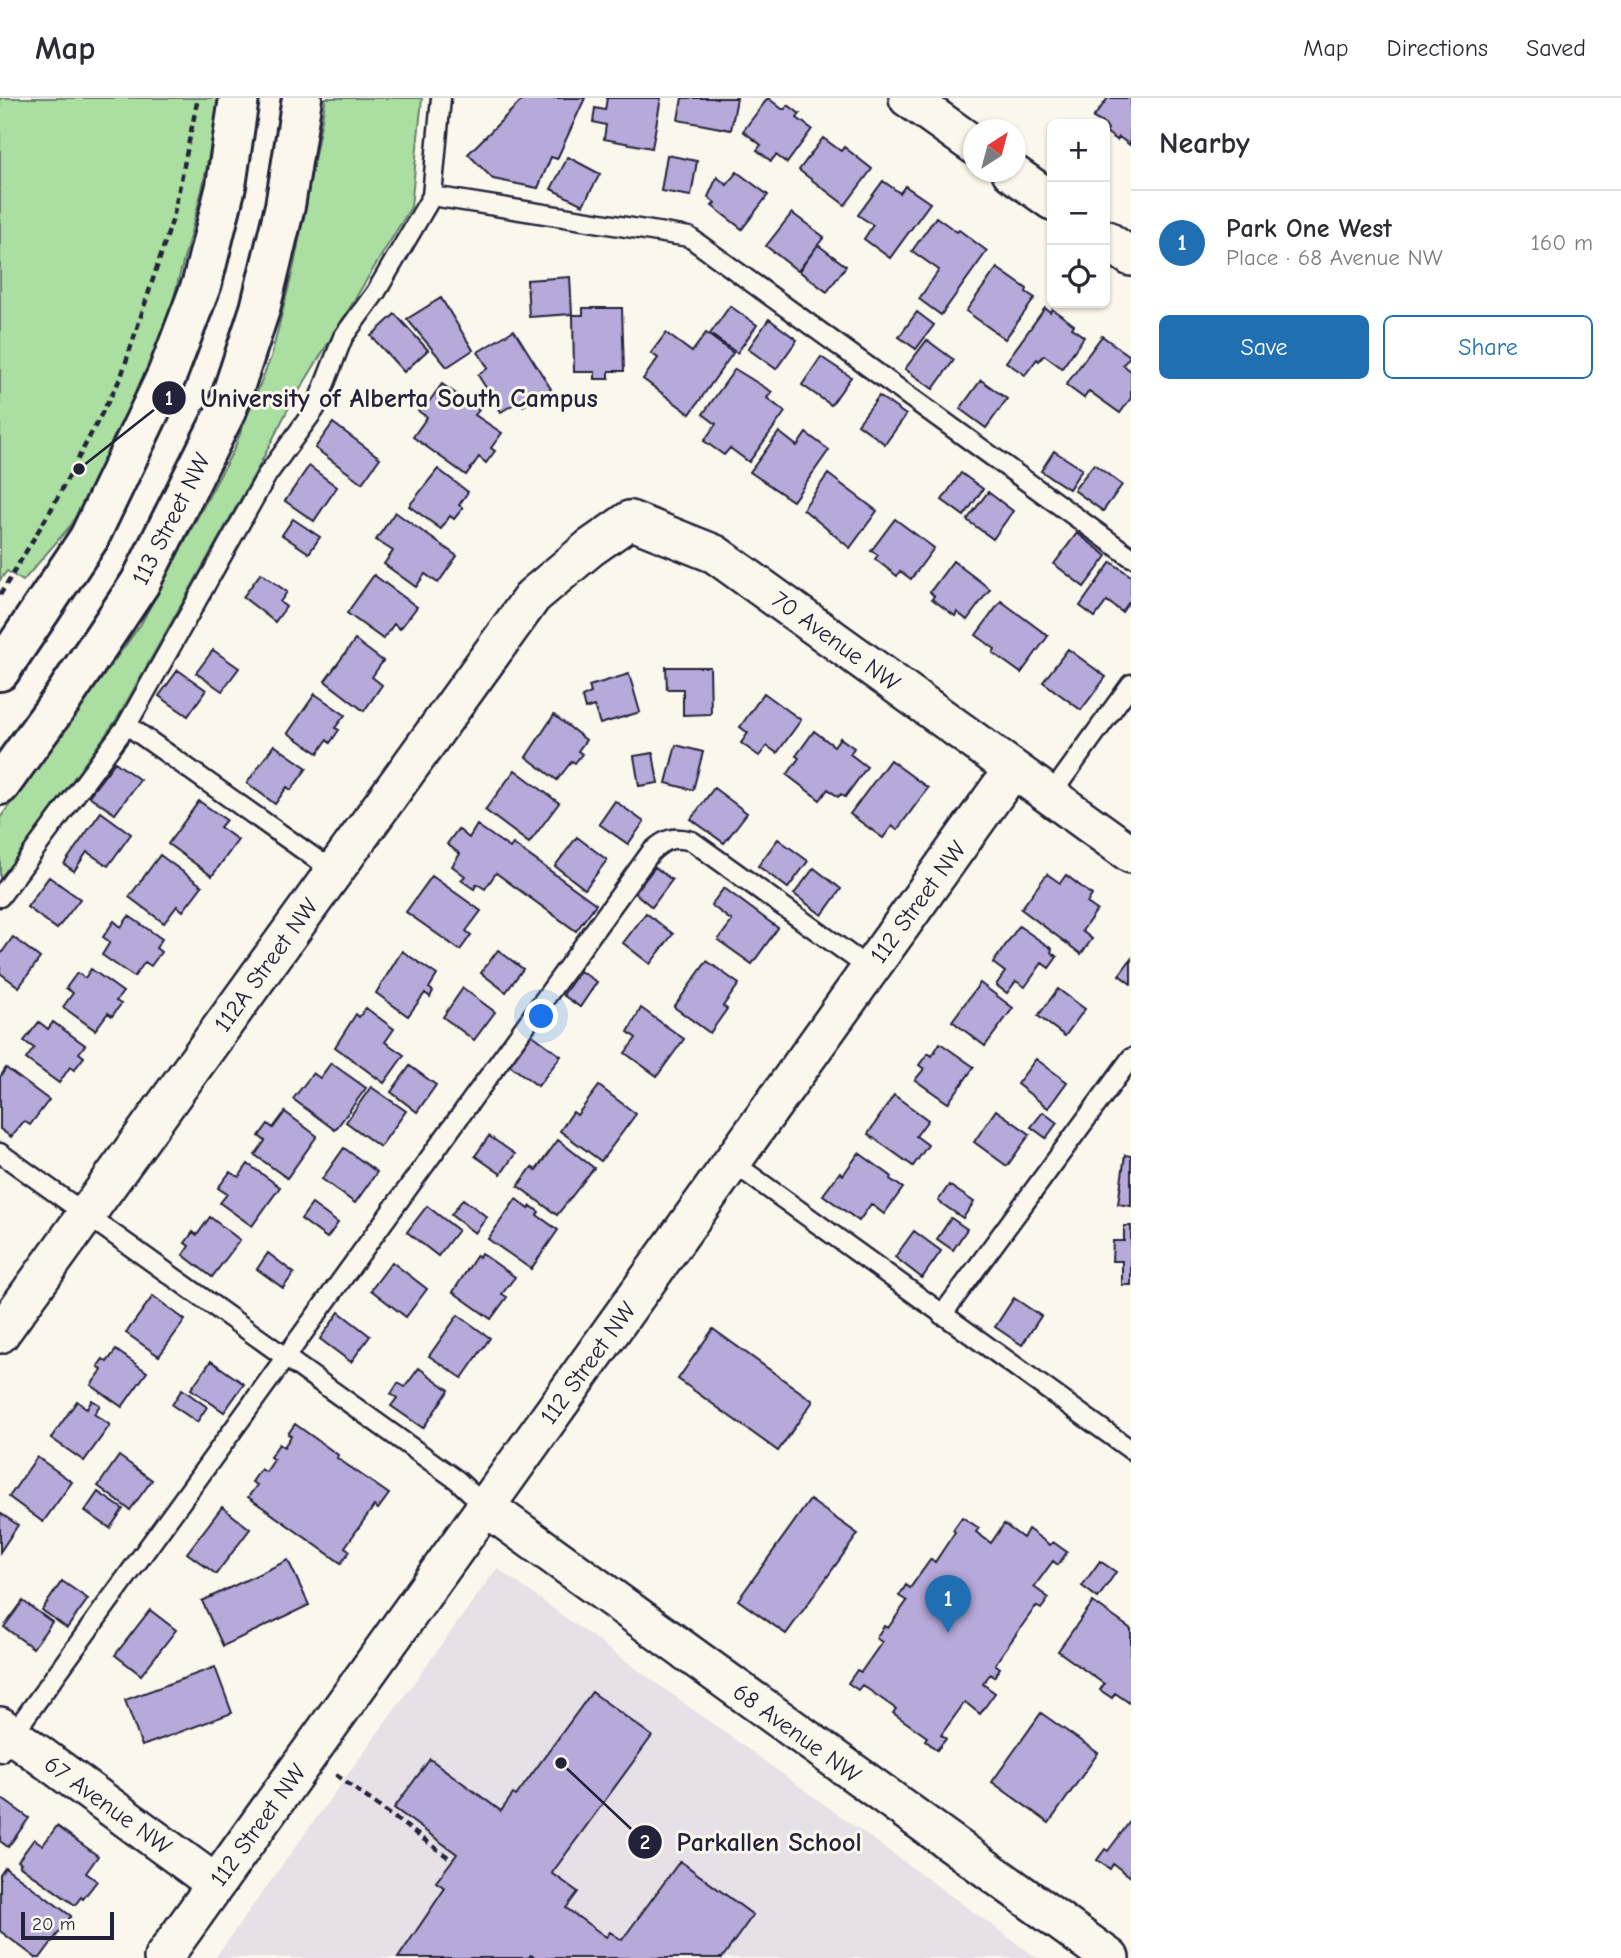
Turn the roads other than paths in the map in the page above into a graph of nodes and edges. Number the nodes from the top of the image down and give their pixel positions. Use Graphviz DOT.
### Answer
graph roads {
  1 [pos="239,98"];
  2 [pos="302,98"];
  3 [pos="441,98"];
  4 [pos="908,98"];
  5 [pos="963,137"];
  6 [pos="1025,182"];
  7 [pos="432,196"];
  8 [pos="1047,197"];
  9 [pos="1110,242"];
  10 [pos="1131,257"];
  11 [pos="1131,557"];
  12 [pos="533,596"];
  13 [pos="0,671"];
  14 [pos="1131,684"];
  15 [pos="127,725"];
  16 [pos="1013,769"];
  17 [pos="0,785"];
  18 [pos="1050,796"];
  19 [pos="1131,855"];
  20 [pos="333,871"];
  21 [pos="0,897"];
  22 [pos="870,969"];
  23 [pos="1131,1058"];
  24 [pos="0,1153"];
  25 [pos="732,1162"];
  26 [pos="85,1215"];
  27 [pos="942,1315"];
  28 [pos="0,1334"];
  29 [pos="285,1356"];
  30 [pos="1131,1450"];
  31 [pos="486,1507"];
  32 [pos="4,1737"];
  33 [pos="216,1884"];
  34 [pos="163,1958"];
  35 [pos="1110,1958"];
  1 -- 13 [label="main road"];
  2 -- 17 [label="main road, 113 Street NW"];
  3 -- 7 [label="lane"];
  4 -- 5 [label="street"];
  6 -- 8 [label="street"];
  7 -- 11 [label="lane"];
  7 -- 15 [label="lane"];
  9 -- 10 [label="street"];
  12 -- 16 [label="street, 70 Avenue NW"];
  12 -- 20 [label="street, 112A Street NW"];
  14 -- 18 [label="lane"];
  15 -- 20 [label="lane"];
  15 -- 21 [label="lane"];
  16 -- 18 [label="street, 70 Avenue NW"];
  16 -- 22 [label="street, 112 Street NW"];
  18 -- 19 [label="street, 70 Avenue NW"];
  20 -- 26 [label="street, 112A Street NW"];
  22 -- 25 [label="street, 112 Street NW"];
  22 -- 29 [label="lane"];
  23 -- 27 [label="lane"];
  24 -- 26 [label="lane"];
  25 -- 27 [label="lane"];
  25 -- 31 [label="street, 112 Street NW"];
  26 -- 28 [label="street, 112A Street NW"];
  26 -- 29 [label="lane"];
  27 -- 30 [label="lane"];
  29 -- 31 [label="lane"];
  29 -- 32 [label="lane"];
  31 -- 33 [label="street, 112 Street NW"];
  31 -- 35 [label="street, 68 Avenue NW"];
  32 -- 33 [label="street, 67 Avenue NW"];
  33 -- 34 [label="street, 112 Street NW"];
}
